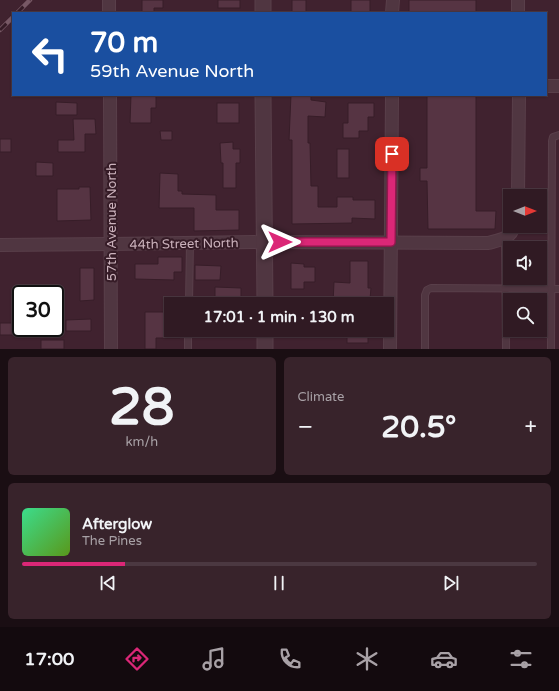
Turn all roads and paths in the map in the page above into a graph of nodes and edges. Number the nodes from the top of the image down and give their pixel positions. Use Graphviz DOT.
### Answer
graph roads {
  1 [pos="109,0"];
  2 [pos="263,0"];
  3 [pos="393,0"];
  4 [pos="518,0"];
  5 [pos="109,12"];
  6 [pos="263,12"];
  7 [pos="392,12"];
  8 [pos="518,12"];
  9 [pos="547,86"];
  10 [pos="559,86"];
  11 [pos="110,96"];
  12 [pos="264,96"];
  13 [pos="392,96"];
  14 [pos="519,96"];
  15 [pos="559,136"];
  16 [pos="518,189"];
  17 [pos="510,233"];
  18 [pos="505,239"];
  19 [pos="264,242"];
  20 [pos="391,242"];
  21 [pos="190,243"];
  22 [pos="111,244"];
  23 [pos="0,245"];
  24 [pos="505,289"];
  25 [pos="551,289"];
  26 [pos="559,289"];
  27 [pos="188,297"];
  28 [pos="265,297"];
  29 [pos="188,337"];
  30 [pos="265,337"];
  31 [pos="111,349"];
  32 [pos="188,349"];
  33 [pos="265,349"];
  34 [pos="390,349"];
  35 [pos="425,349"];
  36 [pos="506,349"];
  37 [pos="551,349"];
  1 -- 5 [label="street"];
  2 -- 6 [label="street"];
  3 -- 7 [label="street"];
  4 -- 8 [label="street"];
  9 -- 10 [label="street"];
  11 -- 22 [label="street, 57th Avenue North"];
  12 -- 19 [label="street"];
  13 -- 20 [label="street"];
  14 -- 16 [label="street"];
  15 -- 25 [label="lane"];
  17 -- 18 [label="street"];
  18 -- 20 [label="street, 44th Street North"];
  18 -- 24 [label="lane"];
  19 -- 20 [label="street, 44th Street North"];
  19 -- 21 [label="street, 44th Street North"];
  19 -- 28 [label="street"];
  20 -- 34 [label="street"];
  21 -- 22 [label="street, 44th Street North"];
  21 -- 27 [label="lane"];
  22 -- 23 [label="street, 44th Street North"];
  22 -- 31 [label="street, 57th Avenue North"];
  24 -- 25 [label="lane"];
  24 -- 35 [label="lane"];
  24 -- 36 [label="lane"];
  25 -- 26 [label="lane"];
  25 -- 37 [label="lane"];
  29 -- 32 [label="lane"];
  30 -- 33 [label="street"];
}
